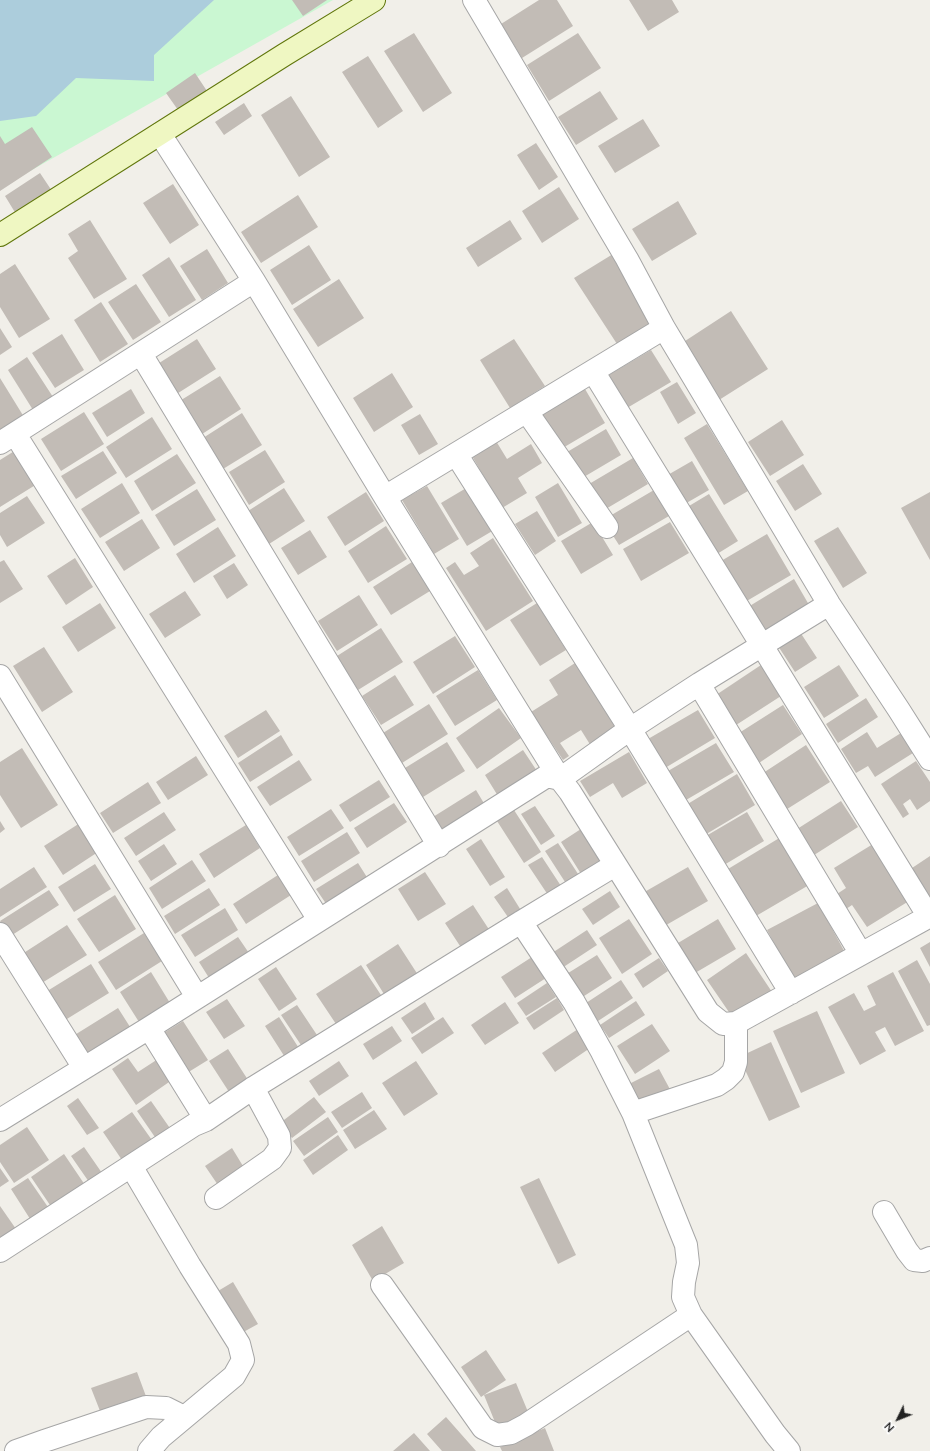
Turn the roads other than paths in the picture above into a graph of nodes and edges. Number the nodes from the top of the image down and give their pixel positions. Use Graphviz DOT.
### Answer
graph roads {
  1 [pos="374,0"];
  2 [pos="474,0"];
  3 [pos="160,134"];
  4 [pos="0,235"];
  5 [pos="254,282"];
  6 [pos="664,328"];
  7 [pos="141,354"];
  8 [pos="594,371"];
  9 [pos="527,412"];
  10 [pos="7,438"];
  11 [pos="456,454"];
  12 [pos="385,497"];
  13 [pos="607,527"];
  14 [pos="828,604"];
  15 [pos="763,645"];
  16 [pos="0,676"];
  17 [pos="699,684"];
  18 [pos="630,729"];
  19 [pos="930,760"];
  20 [pos="560,778"];
  21 [pos="439,846"];
  22 [pos="615,865"];
  23 [pos="930,917"];
  24 [pos="319,920"];
  25 [pos="520,922"];
  26 [pos="0,934"];
  27 [pos="861,954"];
  28 [pos="791,993"];
  29 [pos="197,997"];
  30 [pos="736,1023"];
  31 [pos="150,1028"];
  32 [pos="84,1068"];
  33 [pos="253,1088"];
  34 [pos="633,1112"];
  35 [pos="0,1120"];
  36 [pos="206,1120"];
  37 [pos="132,1166"];
  38 [pos="216,1198"];
  39 [pos="884,1212"];
  40 [pos="0,1251"];
  41 [pos="930,1258"];
  42 [pos="382,1286"];
  43 [pos="691,1315"];
  44 [pos="184,1418"];
  45 [pos="46,1446"];
  46 [pos="16,1451"];
  47 [pos="149,1451"];
  48 [pos="789,1451"];
  1 -- 3 [label="street"];
  2 -- 6 [label="street"];
  3 -- 4 [label="street"];
  3 -- 5 [label="street"];
  5 -- 7 [label="street"];
  5 -- 12 [label="street"];
  6 -- 8 [label="street"];
  6 -- 14 [label="street"];
  7 -- 10 [label="street"];
  7 -- 21 [label="street"];
  8 -- 9 [label="street"];
  8 -- 15 [label="street"];
  9 -- 11 [label="street"];
  9 -- 13 [label="street"];
  10 -- 24 [label="street"];
  11 -- 12 [label="street"];
  11 -- 18 [label="street"];
  12 -- 20 [label="street"];
  14 -- 15 [label="street"];
  14 -- 19 [label="street"];
  15 -- 17 [label="street"];
  15 -- 23 [label="street"];
  16 -- 29 [label="street"];
  17 -- 18 [label="street"];
  17 -- 27 [label="street"];
  18 -- 20 [label="street"];
  18 -- 28 [label="street"];
  20 -- 21 [label="street"];
  20 -- 22 [label="street"];
  21 -- 24 [label="street"];
  22 -- 25 [label="street"];
  22 -- 30 [label="street"];
  23 -- 27 [label="street"];
  24 -- 29 [label="street"];
  25 -- 33 [label="street"];
  25 -- 34 [label="street"];
  26 -- 32 [label="street"];
  27 -- 28 [label="street"];
  28 -- 30 [label="street"];
  29 -- 31 [label="street"];
  30 -- 34 [label="street"];
  31 -- 32 [label="street"];
  31 -- 36 [label="street"];
  32 -- 35 [label="street"];
  33 -- 36 [label="street"];
  33 -- 38 [label="street"];
  34 -- 43 [label="street"];
  36 -- 37 [label="street"];
  37 -- 40 [label="street"];
  37 -- 44 [label="street"];
  39 -- 41 [label="street"];
  42 -- 43 [label="street"];
  43 -- 48 [label="street"];
  44 -- 45 [label="street"];
  44 -- 47 [label="street"];
  45 -- 46 [label="street"];
}
